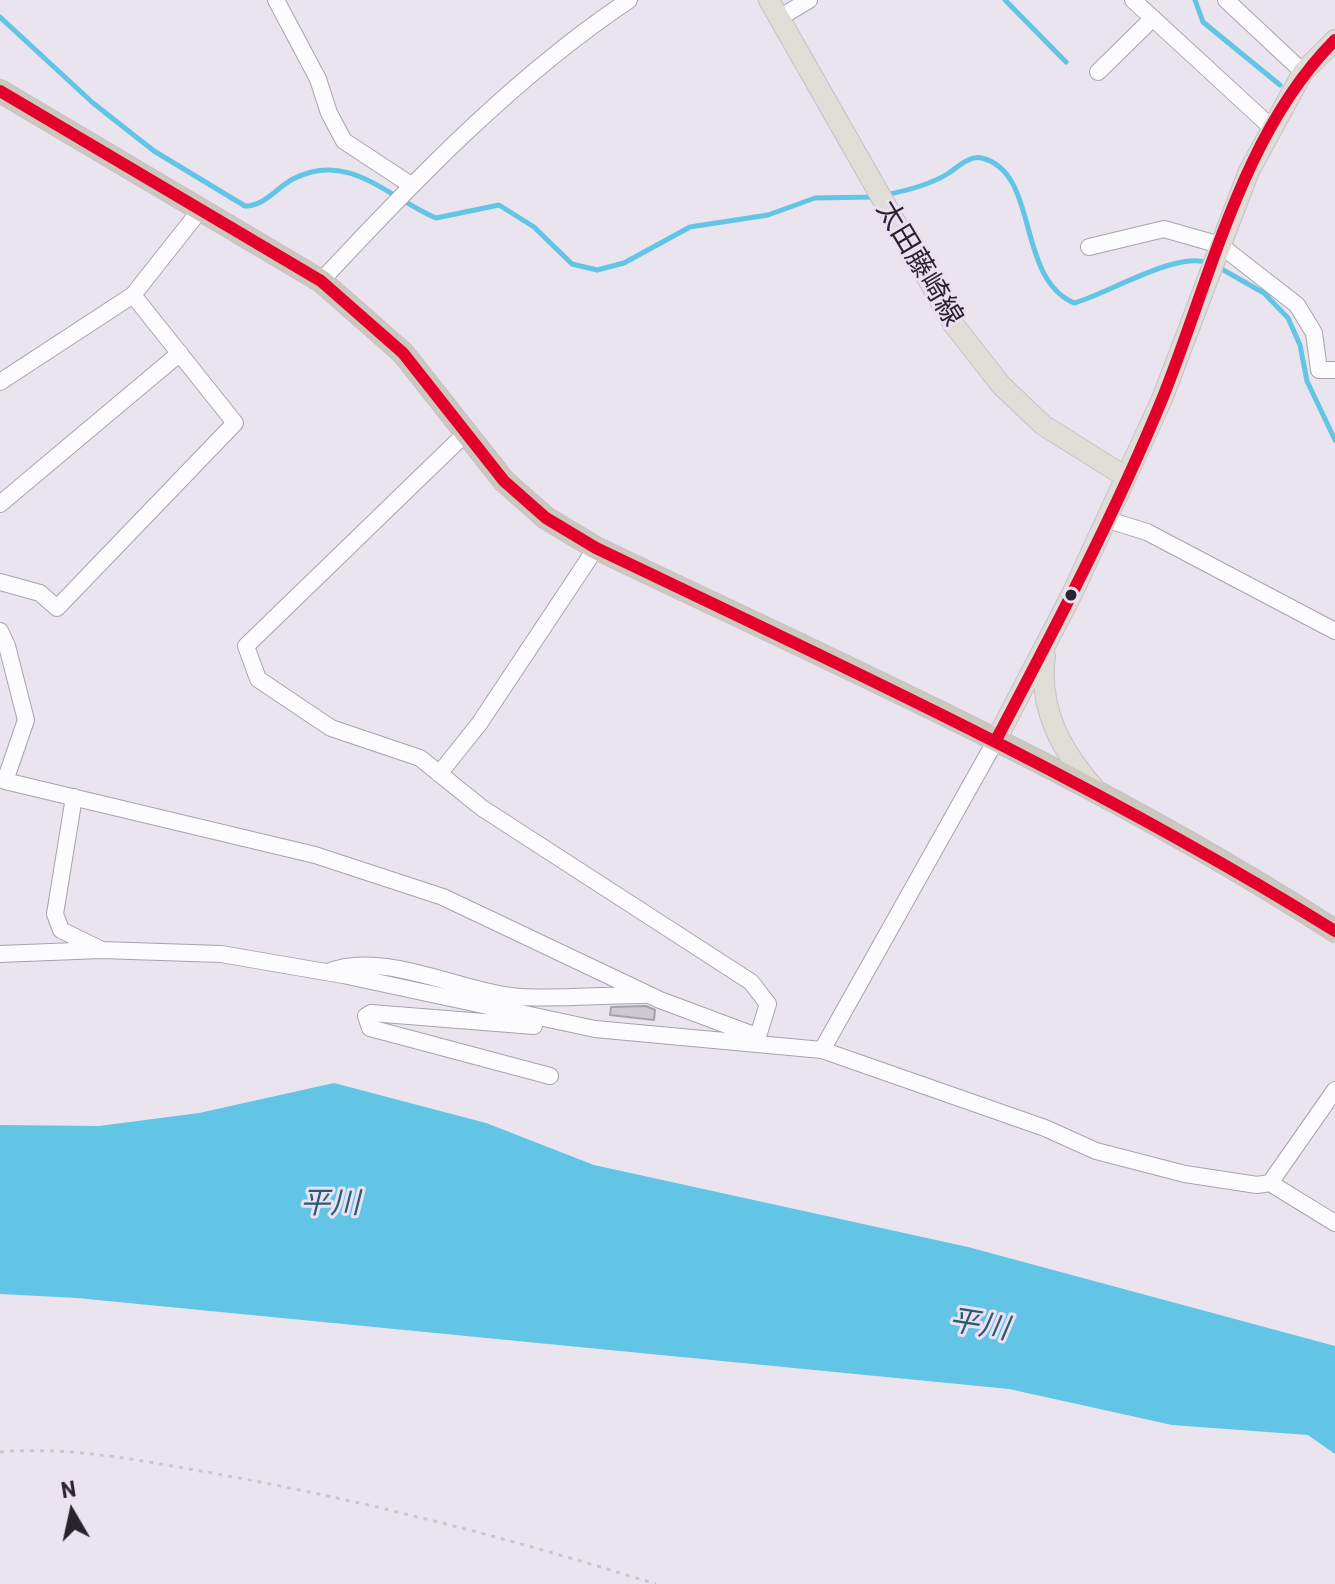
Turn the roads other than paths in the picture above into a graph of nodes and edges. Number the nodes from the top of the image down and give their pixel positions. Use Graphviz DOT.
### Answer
graph roads {
  1 [pos="276,0"];
  2 [pos="629,0"];
  3 [pos="809,0"];
  4 [pos="1133,0"];
  5 [pos="1226,0"];
  6 [pos="774,9"];
  7 [pos="1153,18"];
  8 [pos="1335,40"];
  9 [pos="1098,72"];
  10 [pos="1303,72"];
  11 [pos="0,91"];
  12 [pos="1272,128"];
  13 [pos="411,185"];
  14 [pos="201,209"];
  15 [pos="1220,245"];
  16 [pos="1089,247"];
  17 [pos="321,281"];
  18 [pos="133,295"];
  19 [pos="180,353"];
  20 [pos="1335,370"];
  21 [pos="0,382"];
  22 [pos="467,432"];
  23 [pos="1126,477"];
  24 [pos="0,504"];
  25 [pos="1108,520"];
  26 [pos="596,548"];
  27 [pos="0,582"];
  28 [pos="0,631"];
  29 [pos="1335,631"];
  30 [pos="1046,648"];
  31 [pos="996,740"];
  32 [pos="439,774"];
  33 [pos="1096,790"];
  34 [pos="74,797"];
  35 [pos="1335,931"];
  36 [pos="101,950"];
  37 [pos="0,954"];
  38 [pos="326,972"];
  39 [pos="650,995"];
  40 [pos="595,1029"];
  41 [pos="762,1040"];
  42 [pos="822,1050"];
  43 [pos="550,1076"];
  44 [pos="1335,1090"];
  45 [pos="1270,1183"];
  46 [pos="1335,1223"];
  1 -- 13 [label="street"];
  2 -- 13 [label="street"];
  3 -- 6 [label="street"];
  4 -- 7 [label="street"];
  5 -- 10 [label="street"];
  6 -- 23 [label="main road, 太田藤崎線"];
  7 -- 9 [label="street"];
  7 -- 12 [label="street"];
  8 -- 10 [label="main road"];
  10 -- 12 [label="main road"];
  11 -- 14 [label="highway"];
  12 -- 15 [label="main road"];
  13 -- 17 [label="street"];
  14 -- 17 [label="highway"];
  14 -- 18 [label="street"];
  15 -- 16 [label="street"];
  15 -- 20 [label="street"];
  15 -- 23 [label="main road"];
  17 -- 22 [label="highway"];
  18 -- 19 [label="street"];
  18 -- 21 [label="street"];
  19 -- 24 [label="street"];
  19 -- 27 [label="street"];
  22 -- 26 [label="highway"];
  22 -- 32 [label="street"];
  23 -- 25 [label="main road"];
  25 -- 29 [label="street"];
  25 -- 30 [label="main road"];
  26 -- 31 [label="highway"];
  26 -- 32 [label="street"];
  28 -- 34 [label="street"];
  30 -- 31 [label="main road"];
  30 -- 33 [label="main road"];
  31 -- 33 [label="highway"];
  31 -- 42 [label="street"];
  32 -- 41 [label="street"];
  33 -- 35 [label="highway"];
  34 -- 36 [label="street"];
  34 -- 39 [label="street"];
  36 -- 37 [label="street"];
  36 -- 38 [label="street"];
  38 -- 39 [label="street"];
  38 -- 40 [label="street"];
  39 -- 41 [label="street"];
  40 -- 41 [label="street"];
  40 -- 43 [label="street"];
  41 -- 42 [label="street"];
  42 -- 45 [label="street"];
  44 -- 45 [label="street"];
  45 -- 46 [label="street"];
}
